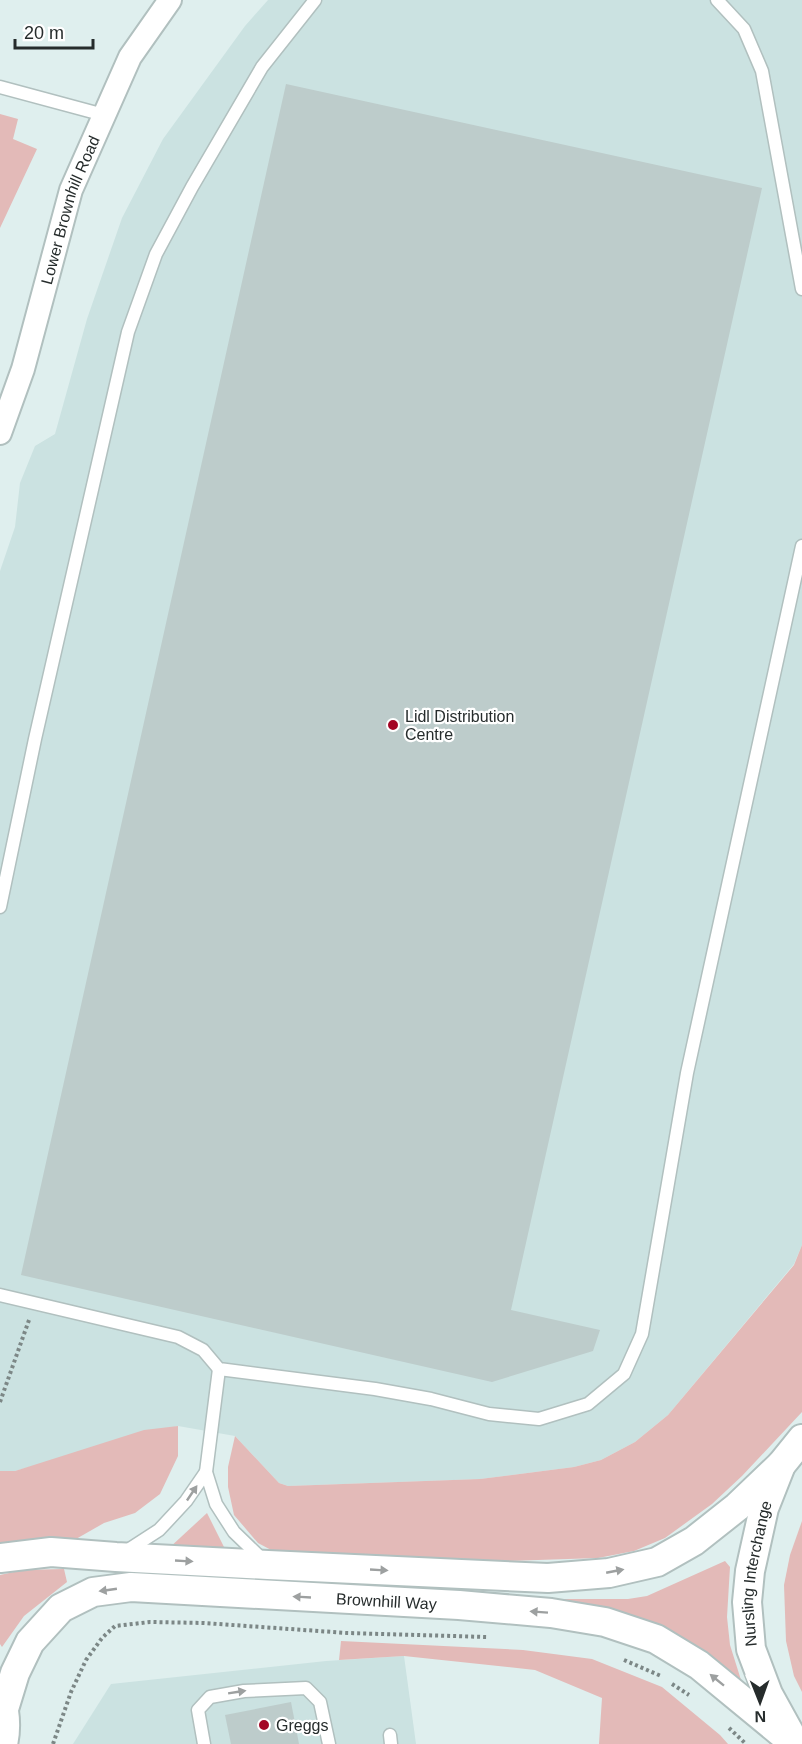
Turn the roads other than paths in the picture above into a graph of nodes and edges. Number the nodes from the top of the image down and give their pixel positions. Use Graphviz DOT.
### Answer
graph roads {
  1 [pos="170,0"];
  2 [pos="315,0"];
  3 [pos="717,0"];
  4 [pos="0,87"];
  5 [pos="104,115"];
  6 [pos="802,289"];
  7 [pos="0,433"];
  8 [pos="802,546"];
  9 [pos="0,908"];
  10 [pos="0,1295"];
  11 [pos="219,1369"];
  12 [pos="802,1439"];
  13 [pos="781,1465"];
  14 [pos="206,1472"];
  15 [pos="116,1557"];
  16 [pos="0,1558"];
  17 [pos="268,1565"];
  18 [pos="4,1725"];
  19 [pos="204,1744"];
  20 [pos="329,1744"];
  21 [pos="795,1744"];
  1 -- 5 [label="street, Lower Brownhill Road"];
  2 -- 9 [label="lane"];
  3 -- 6 [label="lane"];
  4 -- 5 [label="lane"];
  5 -- 7 [label="street, Lower Brownhill Road"];
  8 -- 11 [label="lane"];
  10 -- 11 [label="lane"];
  11 -- 14 [label="lane"];
  12 -- 13 [label="street, Nursling Interchange"];
  17 -- 13 [label="street, Brownhill Way, one-way"];
  13 -- 21 [label="street, Nursling Interchange"];
  15 -- 14 [label="lane, one-way"];
  14 -- 17 [label="lane"];
  15 -- 16 [label="street, Brownhill Way"];
  15 -- 17 [label="street, Brownhill Way, one-way"];
  21 -- 18 [label="street, Brownhill Way, one-way"];
  19 -- 20 [label="lane, one-way"];
}
